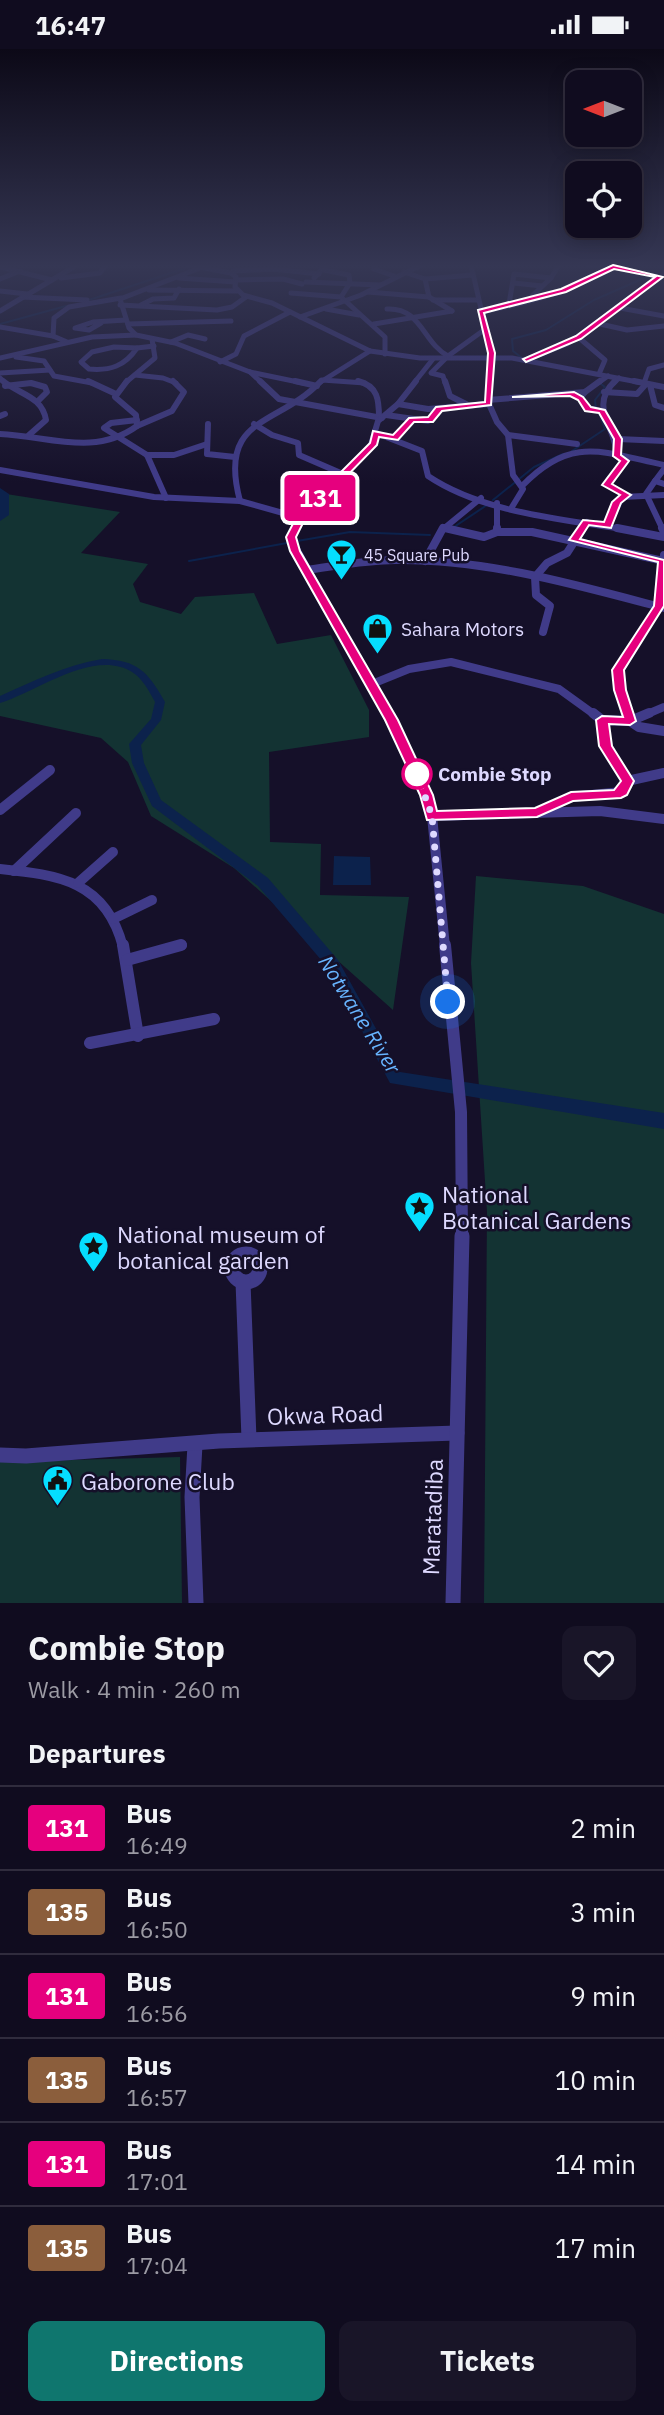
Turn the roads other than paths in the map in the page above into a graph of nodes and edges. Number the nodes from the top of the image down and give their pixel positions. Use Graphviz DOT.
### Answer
graph roads {
  1 [pos="578,337"];
  2 [pos="54,338"];
  3 [pos="92,338"];
  4 [pos="142,338"];
  5 [pos="154,338"];
  6 [pos="182,338"];
  7 [pos="199,338"];
  8 [pos="244,338"];
  9 [pos="342,338"];
  10 [pos="385,338"];
  11 [pos="431,338"];
  12 [pos="473,338"];
  13 [pos="486,338"];
  14 [pos="577,338"];
  15 [pos="205,339"];
  16 [pos="151,341"];
  17 [pos="67,342"];
  18 [pos="171,342"];
  19 [pos="137,348"];
  20 [pos="370,351"];
  21 [pos="385,354"];
  22 [pos="13,356"];
  23 [pos="491,357"];
  24 [pos="0,358"];
  25 [pos="440,359"];
  26 [pos="526,360"];
  27 [pos="220,362"];
  28 [pos="664,365"];
  29 [pos="50,370"];
  30 [pos="250,372"];
  31 [pos="599,374"];
  32 [pos="0,375"];
  33 [pos="135,375"];
  34 [pos="608,376"];
  35 [pos="618,378"];
  36 [pos="322,380"];
  37 [pos="647,384"];
  38 [pos="3,386"];
  39 [pos="317,386"];
  40 [pos="664,387"];
  41 [pos="313,392"];
  42 [pos="604,392"];
  43 [pos="116,394"];
  44 [pos="583,395"];
  45 [pos="38,401"];
  46 [pos="489,402"];
  47 [pos="292,403"];
  48 [pos="398,404"];
  49 [pos="468,405"];
  50 [pos="318,408"];
  51 [pos="664,408"];
  52 [pos="439,409"];
  53 [pos="602,411"];
  54 [pos="382,417"];
  55 [pos="412,419"];
  56 [pos="137,423"];
  57 [pos="254,424"];
  58 [pos="208,425"];
  59 [pos="376,433"];
  60 [pos="0,434"];
  61 [pos="29,435"];
  62 [pos="508,435"];
  63 [pos="395,438"];
  64 [pos="120,439"];
  65 [pos="618,439"];
  66 [pos="664,441"];
  67 [pos="207,444"];
  68 [pos="577,444"];
  69 [pos="147,455"];
  70 [pos="235,457"];
  71 [pos="621,457"];
  72 [pos="664,467"];
  73 [pos="0,470"];
  74 [pos="343,474"];
  75 [pos="655,481"];
  76 [pos="664,484"];
  77 [pos="522,486"];
  78 [pos="646,494"];
  79 [pos="626,495"];
  80 [pos="664,495"];
  81 [pos="166,498"];
  82 [pos="481,498"];
  83 [pos="240,501"];
  84 [pos="497,503"];
  85 [pos="512,507"];
  86 [pos="301,518"];
  87 [pos="587,522"];
  88 [pos="608,526"];
  89 [pos="447,529"];
  90 [pos="664,531"];
  91 [pos="497,532"];
  92 [pos="664,537"];
  93 [pos="574,540"];
  94 [pos="664,558"];
  95 [pos="425,561"];
  96 [pos="306,571"];
  97 [pos="535,577"];
  98 [pos="662,607"];
  99 [pos="543,632"];
  100 [pos="372,684"];
  101 [pos="664,707"];
  102 [pos="602,720"];
  103 [pos="630,721"];
  104 [pos="664,731"];
  105 [pos="50,770"];
  106 [pos="664,773"];
  107 [pos="627,781"];
  108 [pos="0,810"];
  109 [pos="76,813"];
  110 [pos="537,813"];
  111 [pos="432,816"];
  112 [pos="664,819"];
  113 [pos="113,852"];
  114 [pos="0,869"];
  115 [pos="14,871"];
  116 [pos="78,883"];
  117 [pos="152,899"];
  118 [pos="113,919"];
  119 [pos="182,945"];
  120 [pos="127,960"];
  121 [pos="214,1019"];
  122 [pos="138,1036"];
  123 [pos="90,1043"];
  124 [pos="243,1282"];
  125 [pos="457,1433"];
  126 [pos="249,1439"];
  127 [pos="195,1445"];
  128 [pos="0,1455"];
  129 [pos="196,1603"];
  130 [pos="453,1603"];
  1 -- 31 [label="street"];
  2 -- 17 [label="street"];
  3 -- 17 [label="street"];
  4 -- 16 [label="street"];
  5 -- 16 [label="street"];
  6 -- 18 [label="street"];
  7 -- 15 [label="street"];
  8 -- 27 [label="street"];
  9 -- 20 [label="street"];
  10 -- 21 [label="street"];
  11 -- 25 [label="street"];
  12 -- 25 [label="street"];
  13 -- 23 [label="street"];
  14 -- 26 [label="street"];
  16 -- 18 [label="street"];
  16 -- 19 [label="street"];
  16 -- 33 [label="street"];
  17 -- 22 [label="street"];
  18 -- 27 [label="street"];
  19 -- 19 [label="street"];
  20 -- 21 [label="street"];
  20 -- 36 [label="street"];
  21 -- 25 [label="street"];
  22 -- 24 [label="street"];
  22 -- 29 [label="street"];
  23 -- 25 [label="street"];
  23 -- 26 [label="street"];
  23 -- 46 [label="street"];
  25 -- 48 [label="street"];
  25 -- 49 [label="street"];
  26 -- 31 [label="street"];
  27 -- 30 [label="street"];
  28 -- 37 [label="street"];
  29 -- 32 [label="street"];
  29 -- 43 [label="street"];
  30 -- 39 [label="street"];
  30 -- 47 [label="street"];
  31 -- 34 [label="street"];
  32 -- 38 [label="street"];
  33 -- 43 [label="street"];
  33 -- 56 [label="street"];
  34 -- 35 [label="street"];
  34 -- 44 [label="street"];
  35 -- 37 [label="street"];
  35 -- 42 [label="street"];
  36 -- 39 [label="street"];
  36 -- 54 [label="street"];
  37 -- 40 [label="street"];
  37 -- 42 [label="street"];
  37 -- 51 [label="street"];
  38 -- 45 [label="street"];
  38 -- 45 [label="street"];
  39 -- 41 [label="street"];
  41 -- 47 [label="street"];
  41 -- 50 [label="street"];
  42 -- 53 [label="street"];
  43 -- 56 [label="street"];
  44 -- 46 [label="street"];
  44 -- 53 [label="street"];
  45 -- 61 [label="street"];
  46 -- 49 [label="street"];
  46 -- 62 [label="street"];
  47 -- 50 [label="street"];
  47 -- 57 [label="street"];
  48 -- 52 [label="street"];
  48 -- 54 [label="street"];
  49 -- 52 [label="street"];
  50 -- 54 [label="street"];
  52 -- 55 [label="street"];
  53 -- 65 [label="street"];
  54 -- 55 [label="street"];
  54 -- 59 [label="street"];
  55 -- 63 [label="street"];
  56 -- 64 [label="street"];
  56 -- 64 [label="street"];
  57 -- 70 [label="street"];
  57 -- 74 [label="street"];
  58 -- 67 [label="street"];
  59 -- 63 [label="street"];
  59 -- 74 [label="street"];
  60 -- 61 [label="street"];
  61 -- 64 [label="street"];
  62 -- 68 [label="street"];
  62 -- 77 [label="street"];
  63 -- 82 [label="street"];
  64 -- 69 [label="street"];
  65 -- 66 [label="street"];
  65 -- 71 [label="street"];
  67 -- 69 [label="street"];
  67 -- 70 [label="street"];
  69 -- 81 [label="street"];
  70 -- 83 [label="street"];
  71 -- 72 [label="street"];
  71 -- 77 [label="street"];
  71 -- 79 [label="street"];
  72 -- 75 [label="street"];
  73 -- 81 [label="street"];
  74 -- 86 [label="street"];
  75 -- 76 [label="street"];
  75 -- 78 [label="street"];
  77 -- 85 [label="street"];
  78 -- 79 [label="street"];
  78 -- 80 [label="street"];
  78 -- 90 [label="street"];
  79 -- 88 [label="street"];
  81 -- 83 [label="street"];
  82 -- 84 [label="street"];
  82 -- 89 [label="street"];
  83 -- 86 [label="street"];
  84 -- 85 [label="street"];
  84 -- 91 [label="street"];
  85 -- 87 [label="street"];
  86 -- 96 [label="street, Maratadiba"];
  87 -- 88 [label="street"];
  87 -- 93 [label="street"];
  88 -- 92 [label="street"];
  89 -- 91 [label="street"];
  89 -- 95 [label="street"];
  91 -- 93 [label="street"];
  93 -- 94 [label="street"];
  93 -- 97 [label="street"];
  94 -- 98 [label="street"];
  95 -- 96 [label="street"];
  95 -- 97 [label="street"];
  96 -- 100 [label="street, Maratadiba"];
  97 -- 98 [label="street"];
  97 -- 99 [label="street"];
  98 -- 103 [label="street"];
  100 -- 102 [label="street"];
  100 -- 111 [label="street, Maratadiba"];
  101 -- 103 [label="street"];
  102 -- 103 [label="street"];
  102 -- 107 [label="street"];
  103 -- 104 [label="street"];
  105 -- 108 [label="street"];
  106 -- 107 [label="street"];
  107 -- 110 [label="street"];
  109 -- 115 [label="street"];
  110 -- 111 [label="street"];
  110 -- 112 [label="street"];
  111 -- 125 [label="street, Maratadiba"];
  113 -- 116 [label="street"];
  114 -- 115 [label="street"];
  115 -- 116 [label="street"];
  116 -- 118 [label="street"];
  117 -- 118 [label="street"];
  118 -- 120 [label="street"];
  119 -- 120 [label="street"];
  120 -- 122 [label="street"];
  121 -- 122 [label="street"];
  122 -- 123 [label="street"];
  124 -- 126 [label="street"];
  125 -- 126 [label="street, Okwa Road"];
  125 -- 130 [label="street, Maratadiba"];
  126 -- 127 [label="street, Okwa Road"];
  127 -- 128 [label="street, Okwa Road"];
  127 -- 129 [label="street"];
}
